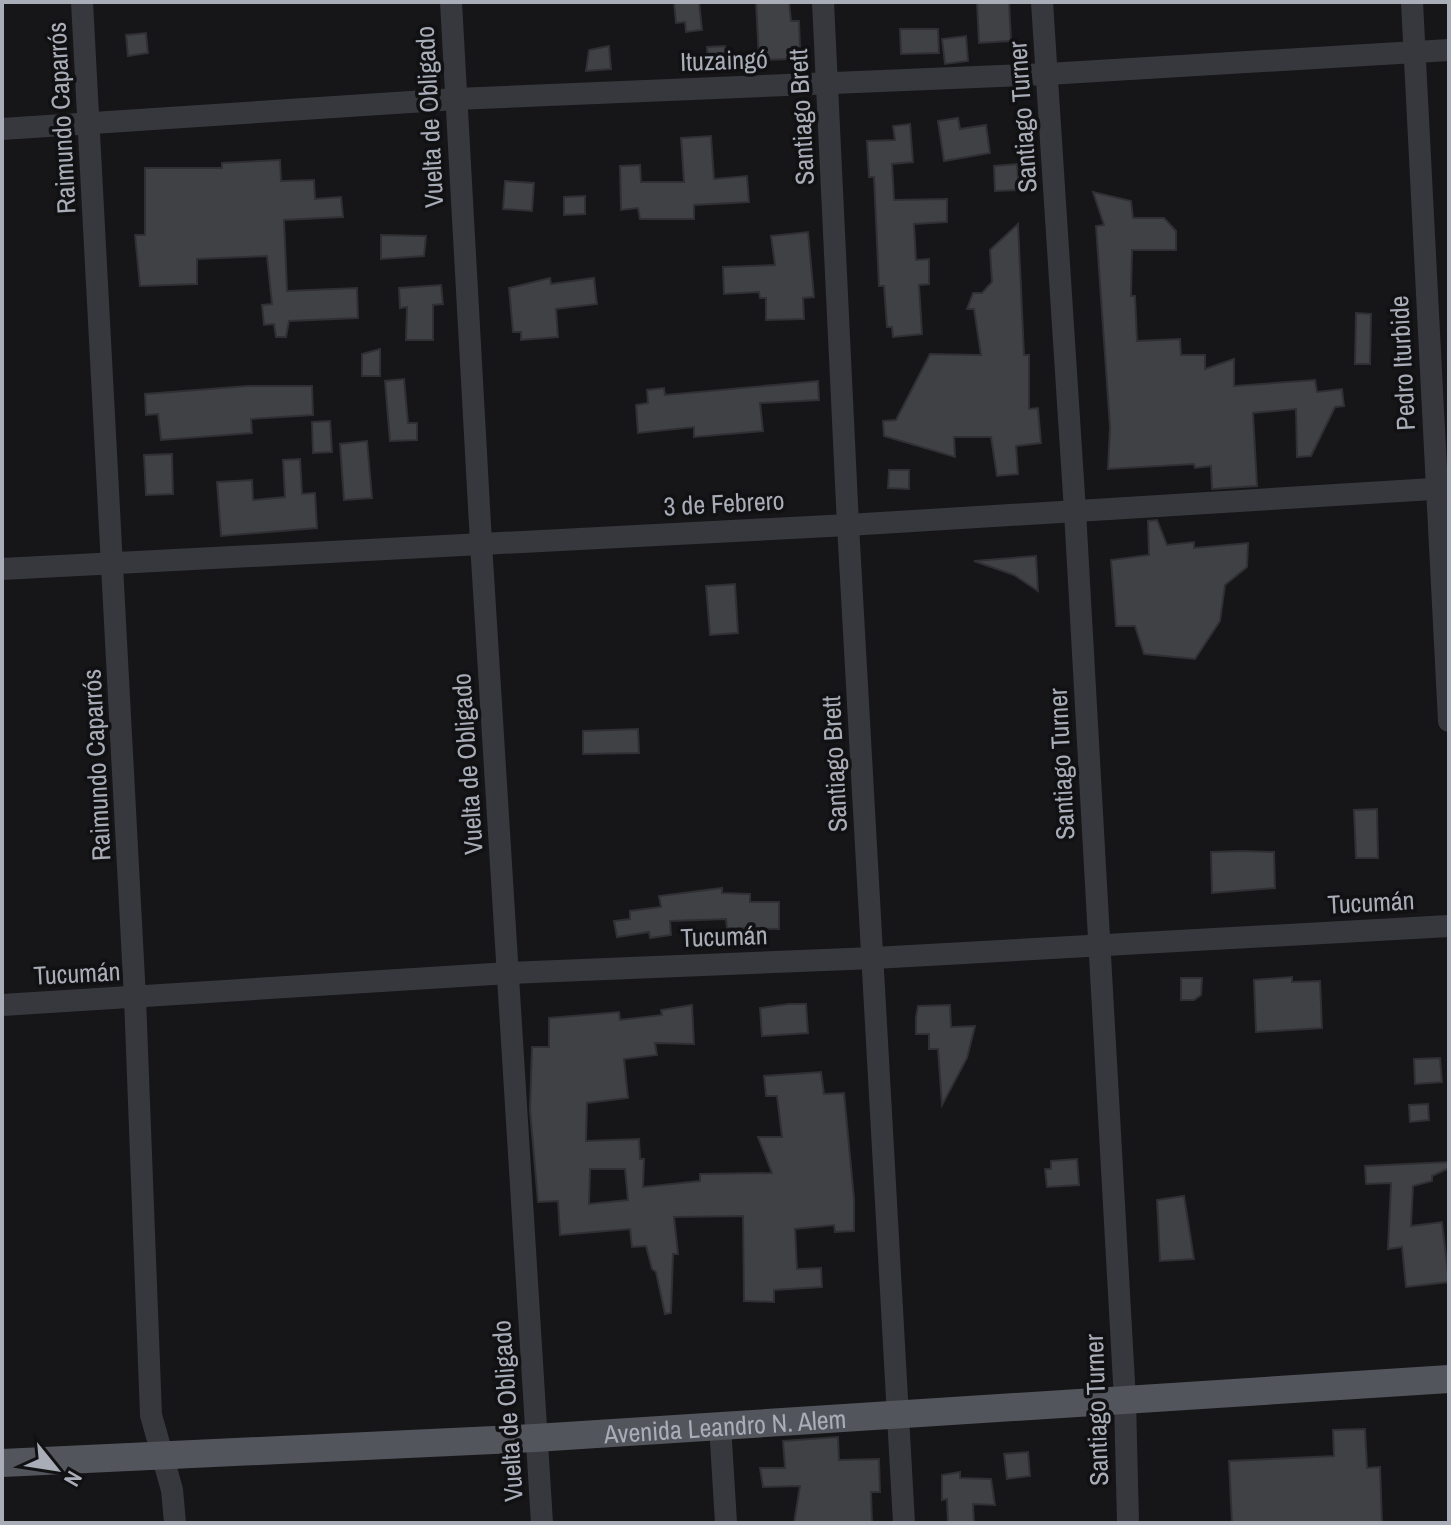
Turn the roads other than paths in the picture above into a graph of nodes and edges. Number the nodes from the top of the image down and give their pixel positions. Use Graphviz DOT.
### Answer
graph roads {
  1 [pos="82,2"];
  2 [pos="451,2"];
  3 [pos="823,2"];
  4 [pos="1042,2"];
  5 [pos="1412,2"];
  6 [pos="1449,50"];
  7 [pos="1415,51"];
  8 [pos="1047,74"];
  9 [pos="828,83"];
  10 [pos="456,99"];
  11 [pos="89,124"];
  12 [pos="2,129"];
  13 [pos="1442,488"];
  14 [pos="1075,511"];
  15 [pos="848,525"];
  16 [pos="481,543"];
  17 [pos="114,564"];
  18 [pos="2,569"];
  19 [pos="1449,721"];
  20 [pos="1449,926"];
  21 [pos="1099,945"];
  22 [pos="874,958"];
  23 [pos="509,973"];
  24 [pos="135,998"];
  25 [pos="2,1005"];
  26 [pos="1449,1379"];
  27 [pos="1125,1400"];
  28 [pos="898,1413"];
  29 [pos="720,1425"];
  30 [pos="535,1438"];
  31 [pos="163,1455"];
  32 [pos="2,1463"];
  33 [pos="175,1523"];
  34 [pos="542,1523"];
  35 [pos="726,1523"];
  36 [pos="904,1523"];
  37 [pos="1128,1523"];
  1 -- 11 [label="street, Raimundo Caparrós"];
  2 -- 10 [label="street, Vuelta de Obligado"];
  3 -- 9 [label="street, Santiago Brett"];
  4 -- 8 [label="street, Santiago Turner"];
  5 -- 7 [label="street, Pedro Iturbide"];
  6 -- 7 [label="street, Ituzaingó"];
  7 -- 8 [label="street, Ituzaingó"];
  7 -- 13 [label="street, Pedro Iturbide"];
  8 -- 9 [label="street, Ituzaingó"];
  8 -- 14 [label="street, Santiago Turner"];
  9 -- 10 [label="street, Ituzaingó"];
  9 -- 15 [label="street, Santiago Brett"];
  10 -- 11 [label="street, Ituzaingó"];
  10 -- 16 [label="street, Vuelta de Obligado"];
  11 -- 12 [label="street, Ituzaingó"];
  11 -- 17 [label="street, Raimundo Caparrós"];
  13 -- 14 [label="street, 3 de Febrero"];
  13 -- 19 [label="street, Pedro Iturbide"];
  14 -- 15 [label="street, 3 de Febrero"];
  14 -- 21 [label="street, Santiago Turner"];
  15 -- 16 [label="street, 3 de Febrero"];
  15 -- 22 [label="street, Santiago Brett"];
  16 -- 17 [label="street, 3 de Febrero"];
  16 -- 23 [label="street, Vuelta de Obligado"];
  17 -- 18 [label="street, 3 de Febrero"];
  17 -- 24 [label="street, Raimundo Caparrós"];
  20 -- 21 [label="street, Tucumán"];
  21 -- 22 [label="street, Tucumán"];
  21 -- 27 [label="street, Santiago Turner"];
  22 -- 23 [label="street, Tucumán"];
  22 -- 28 [label="street, Santiago Brett"];
  23 -- 24 [label="street, Tucumán"];
  23 -- 30 [label="street, Vuelta de Obligado"];
  24 -- 25 [label="street, Tucumán"];
  24 -- 31 [label="street, Raimundo Caparrós"];
  26 -- 27 [label="main road, Avenida Leandro N. Alem"];
  27 -- 28 [label="main road, Avenida Leandro N. Alem"];
  27 -- 37 [label="street, Santiago Turner"];
  28 -- 29 [label="main road, Avenida Leandro N. Alem"];
  28 -- 36 [label="street, Santiago Brett"];
  29 -- 30 [label="main road, Avenida Leandro N. Alem"];
  29 -- 35 [label="street"];
  30 -- 31 [label="main road, Avenida Leandro N. Alem"];
  30 -- 34 [label="street, Vuelta de Obligado"];
  31 -- 32 [label="main road, Avenida Leandro N. Alem"];
  31 -- 33 [label="street, Raimundo Caparrós"];
}
